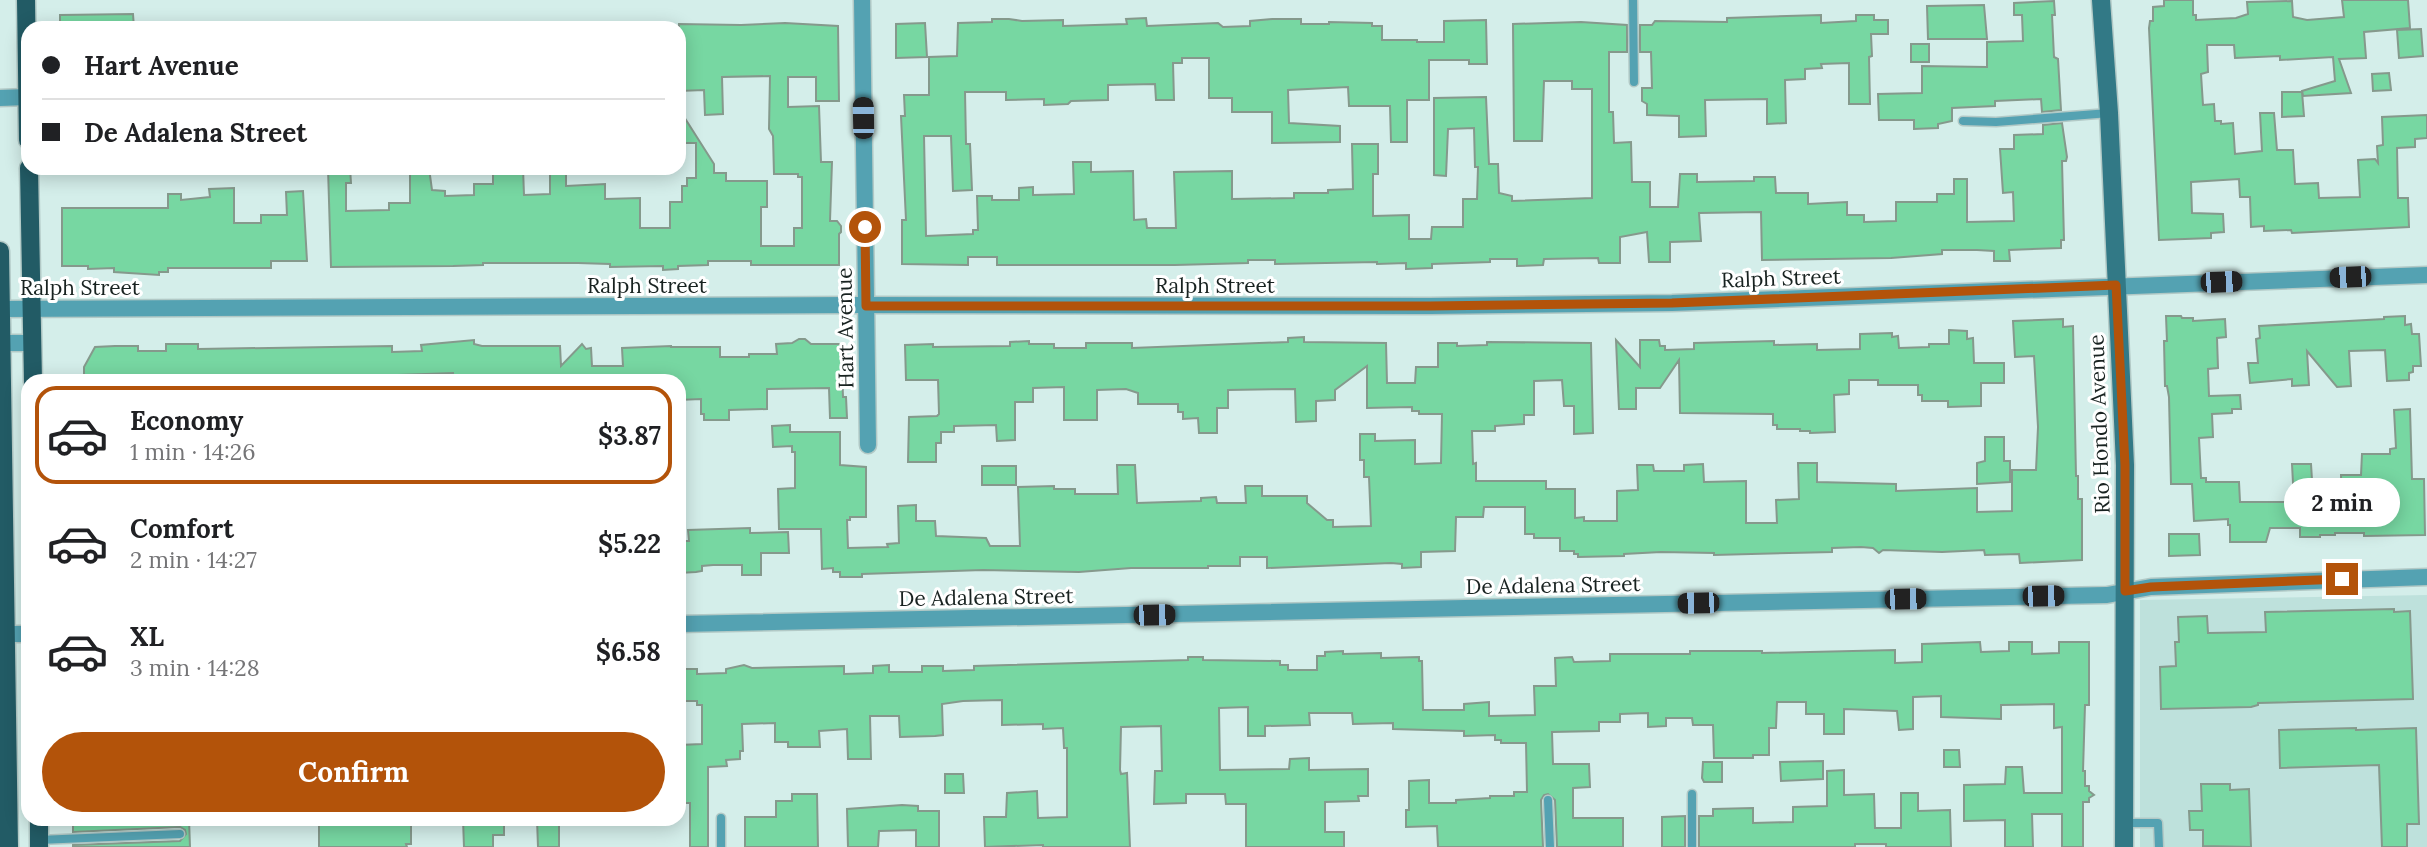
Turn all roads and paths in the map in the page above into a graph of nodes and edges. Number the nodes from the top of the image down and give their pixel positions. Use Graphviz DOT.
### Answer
graph roads {
  1 [pos="26,0"];
  2 [pos="862,0"];
  3 [pos="1633,0"];
  4 [pos="2101,0"];
  5 [pos="26,21"];
  6 [pos="1634,82"];
  7 [pos="21,97"];
  8 [pos="0,98"];
  9 [pos="2109,113"];
  10 [pos="1963,121"];
  11 [pos="29,175"];
  12 [pos="0,251"];
  13 [pos="2427,275"];
  14 [pos="2116,285"];
  15 [pos="866,306"];
  16 [pos="32,308"];
  17 [pos="1,309"];
  18 [pos="1,343"];
  19 [pos="32,343"];
  20 [pos="33,374"];
  21 [pos="868,444"];
  22 [pos="3,523"];
  23 [pos="3,576"];
  24 [pos="2427,576"];
  25 [pos="2125,591"];
  26 [pos="686,624"];
  27 [pos="7,634"];
  28 [pos="21,634"];
  29 [pos="4,665"];
  30 [pos="4,686"];
  31 [pos="1692,794"];
  32 [pos="1548,800"];
  33 [pos="721,818"];
  34 [pos="2124,823"];
  35 [pos="180,834"];
  36 [pos="39,843"];
  37 [pos="9,847"];
  38 [pos="721,847"];
  39 [pos="1550,847"];
  40 [pos="1692,847"];
  41 [pos="2123,847"];
  42 [pos="2159,847"];
  1 -- 5 [label="main road"];
  2 -- 15 [label="street, Hart Avenue"];
  3 -- 6 [label="lane"];
  4 -- 9 [label="street, Rio Hondo Avenue"];
  7 -- 8 [label="street"];
  9 -- 10 [label="lane"];
  9 -- 14 [label="street, Rio Hondo Avenue"];
  11 -- 16 [label="main road"];
  12 -- 17 [label="main road"];
  13 -- 14 [label="street, Ralph Street"];
  14 -- 15 [label="street, Ralph Street"];
  14 -- 25 [label="street, Rio Hondo Avenue"];
  15 -- 16 [label="street, Ralph Street"];
  15 -- 21 [label="street, Hart Avenue"];
  16 -- 17 [label="street, Ralph Street"];
  16 -- 19 [label="main road"];
  17 -- 18 [label="main road"];
  18 -- 19 [label="street"];
  18 -- 22 [label="main road"];
  19 -- 20 [label="main road"];
  22 -- 23 [label="main road"];
  23 -- 27 [label="main road"];
  24 -- 25 [label="street, De Adalena Street"];
  25 -- 26 [label="street, De Adalena Street"];
  25 -- 34 [label="street, Rio Hondo Avenue"];
  27 -- 28 [label="street"];
  27 -- 29 [label="main road"];
  29 -- 30 [label="main road"];
  30 -- 37 [label="main road"];
  31 -- 40 [label="lane"];
  32 -- 39 [label="lane"];
  33 -- 38 [label="lane"];
  34 -- 41 [label="street, Rio Hondo Avenue"];
  34 -- 42 [label="lane"];
  35 -- 36 [label="lane"];
}
